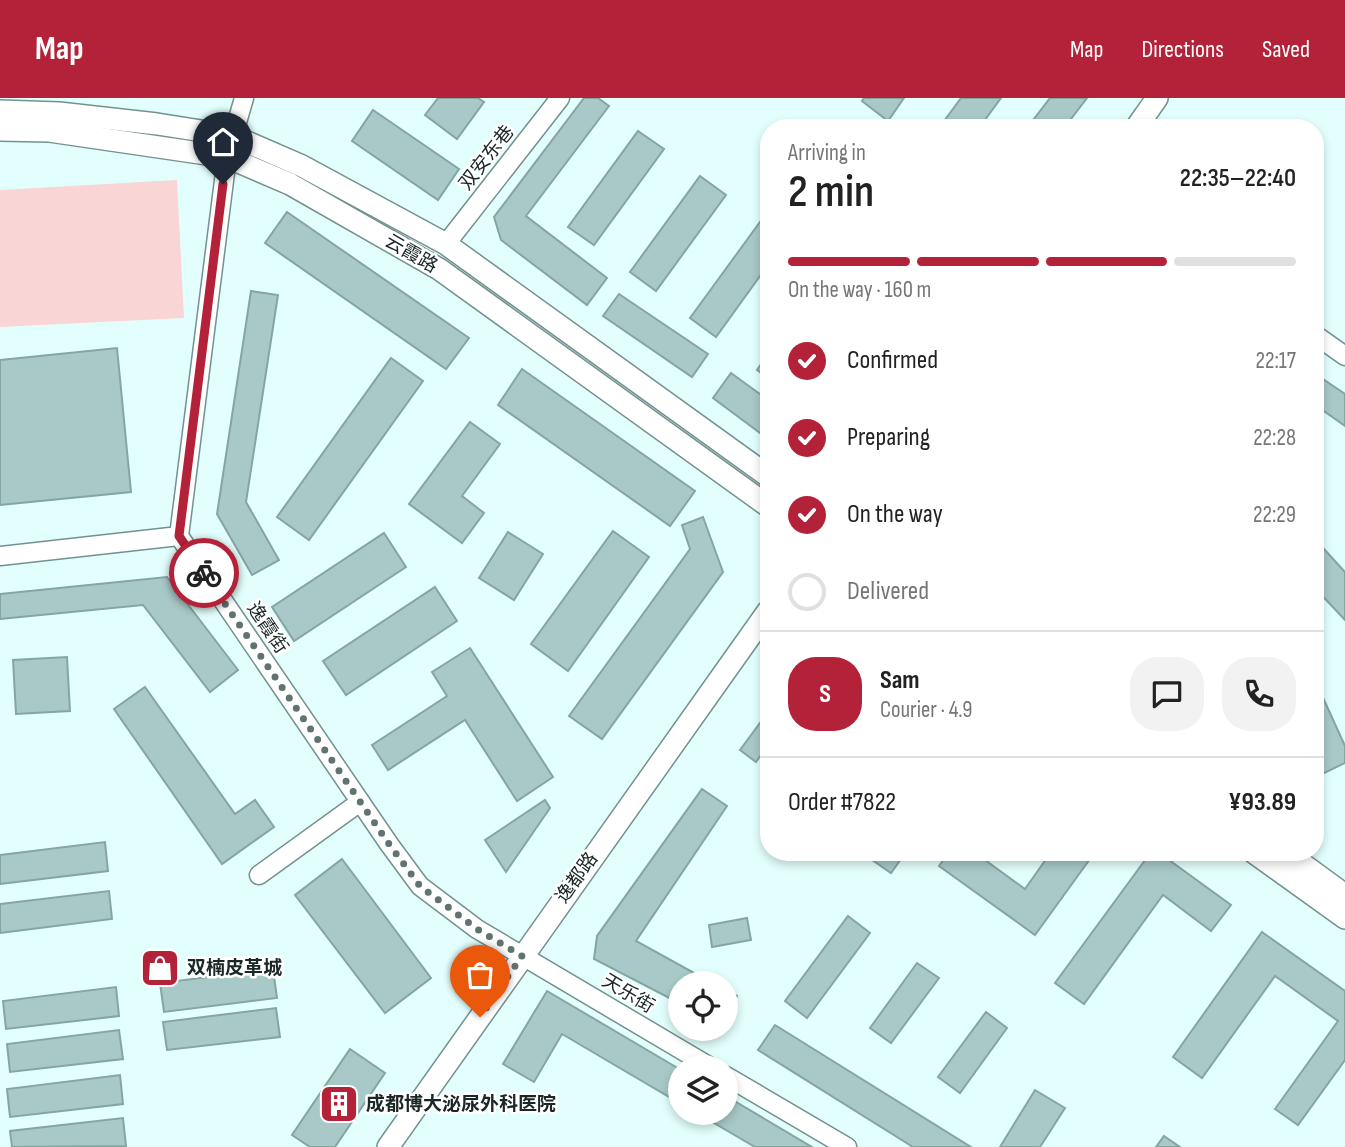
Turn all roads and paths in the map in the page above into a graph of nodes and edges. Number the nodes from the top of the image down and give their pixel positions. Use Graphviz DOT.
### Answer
graph roads {
  1 [pos="244,98"];
  2 [pos="561,98"];
  3 [pos="1157,98"];
  4 [pos="0,111"];
  5 [pos="1142,119"];
  6 [pos="0,130"];
  7 [pos="233,136"];
  8 [pos="227,157"];
  9 [pos="446,244"];
  10 [pos="1324,341"];
  11 [pos="1345,356"];
  12 [pos="760,471"];
  13 [pos="760,500"];
  14 [pos="179,536"];
  15 [pos="0,556"];
  16 [pos="760,622"];
  17 [pos="360,802"];
  18 [pos="1266,861"];
  19 [pos="1298,861"];
  20 [pos="259,875"];
  21 [pos="1345,895"];
  22 [pos="1345,918"];
  23 [pos="522,956"];
  24 [pos="690,1055"];
  25 [pos="738,1083"];
  26 [pos="388,1147"];
  27 [pos="847,1147"];
  1 -- 7 [label="street"];
  2 -- 9 [label="street, 双安东巷"];
  3 -- 5 [label="street"];
  4 -- 7 [label="street"];
  6 -- 8 [label="street, 云霞路"];
  7 -- 8 [label="street"];
  7 -- 9 [label="street"];
  8 -- 13 [label="street, 云霞路"];
  8 -- 14 [label="street"];
  9 -- 12 [label="street"];
  10 -- 11 [label="street"];
  14 -- 15 [label="street"];
  14 -- 17 [label="street, 逸霞街"];
  16 -- 23 [label="street, 逸都路"];
  17 -- 20 [label="street"];
  17 -- 23 [label="street, 逸霞街"];
  18 -- 22 [label="street"];
  19 -- 21 [label="street"];
  23 -- 24 [label="street, 天乐街"];
  23 -- 26 [label="street, 逸都路"];
  25 -- 27 [label="street"];
}
